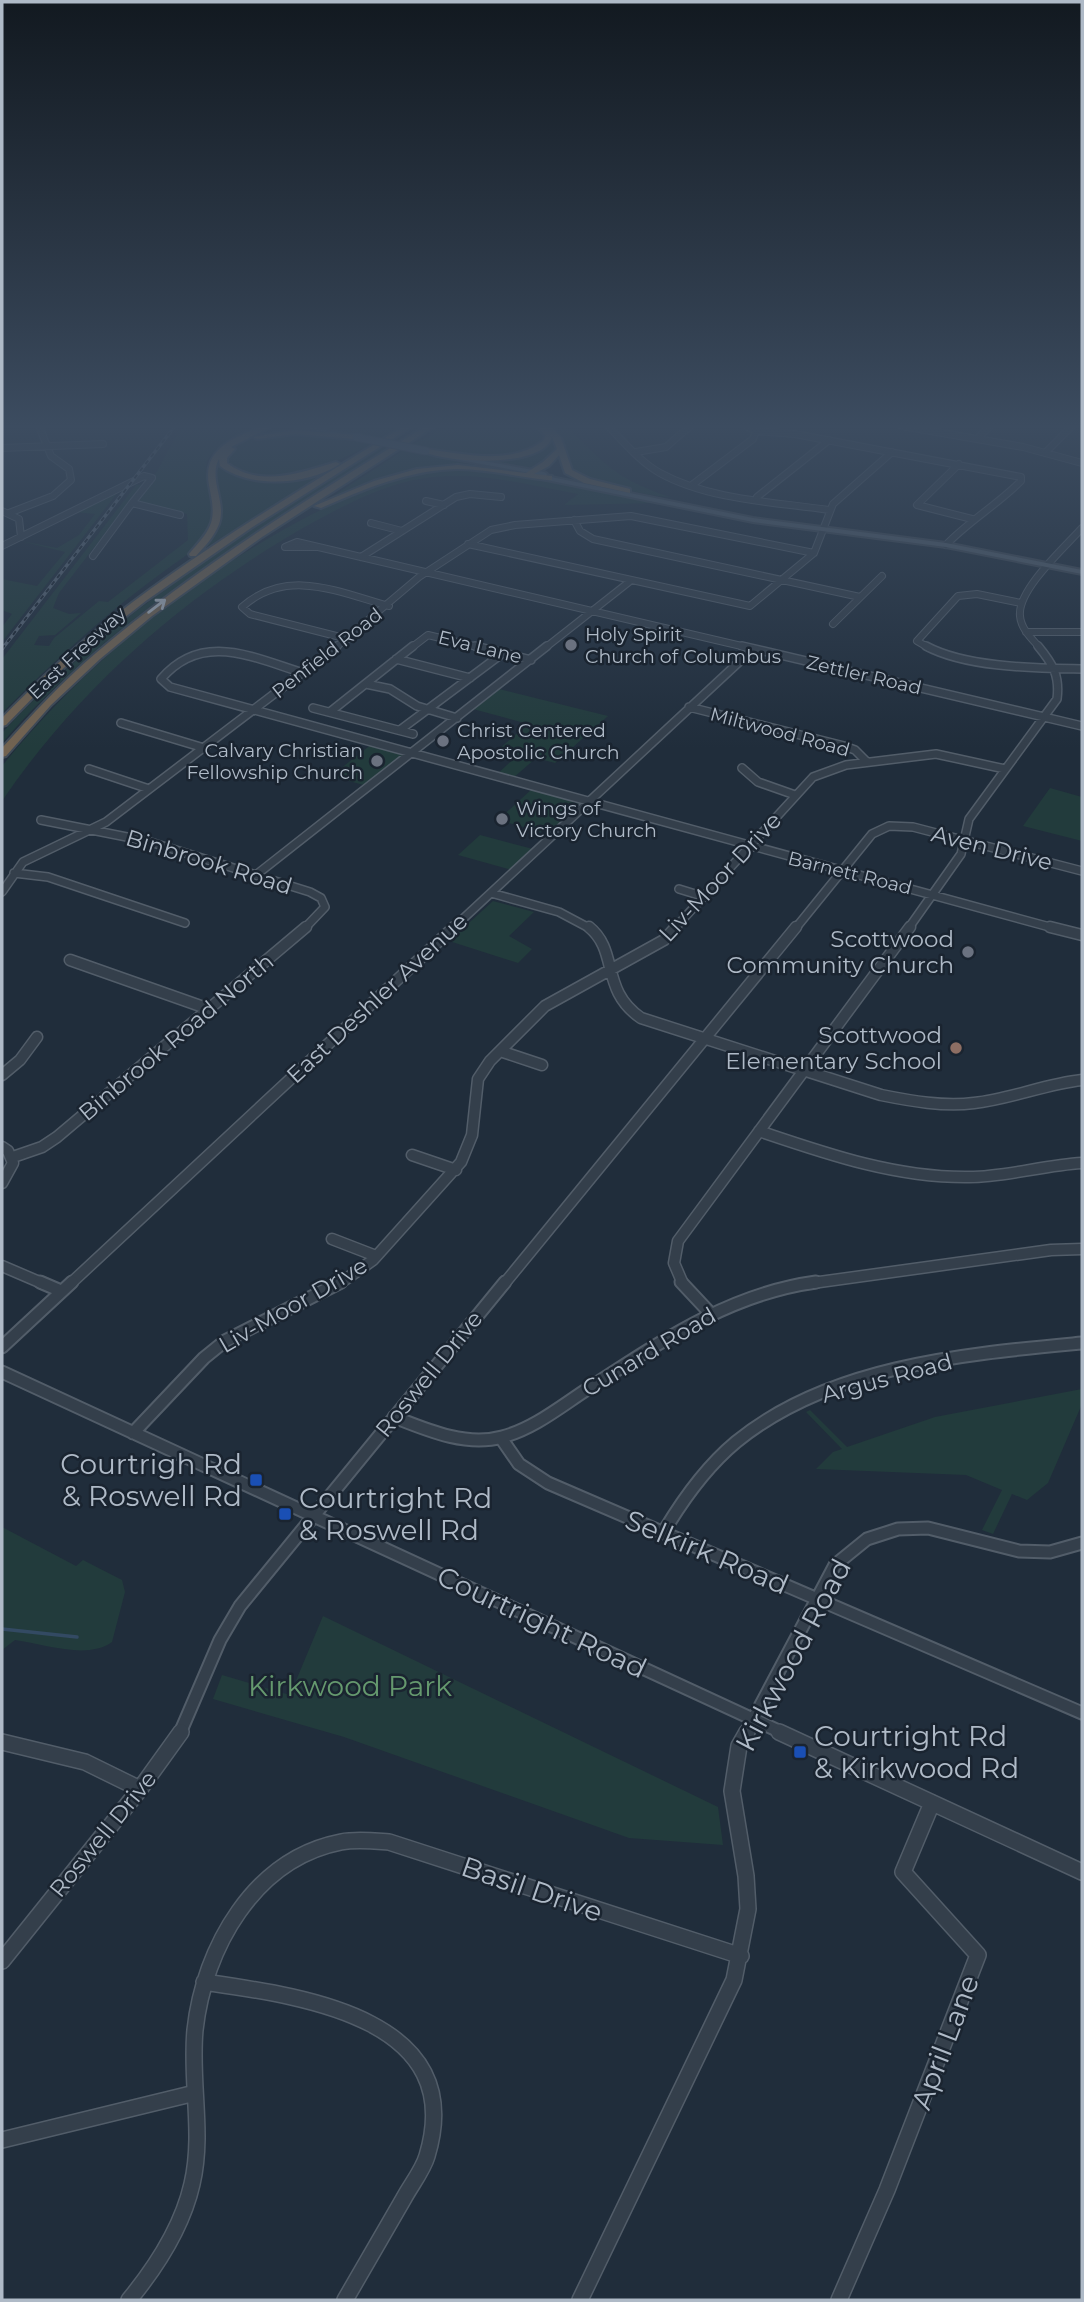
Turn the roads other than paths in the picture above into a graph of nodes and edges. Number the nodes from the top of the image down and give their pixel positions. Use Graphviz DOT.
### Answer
graph roads {
  1 [pos="21,533"];
  2 [pos="28,533"];
  3 [pos="110,533"];
  4 [pos="213,533"];
  5 [pos="242,533"];
  6 [pos="263,533"];
  7 [pos="398,533"];
  8 [pos="484,533"];
  9 [pos="584,533"];
  10 [pos="722,533"];
  11 [pos="823,533"];
  12 [pos="852,533"];
  13 [pos="958,533"];
  14 [pos="1077,533"];
  15 [pos="21,537"];
  16 [pos="468,544"];
  17 [pos="946,545"];
  18 [pos="2,546"];
  19 [pos="318,547"];
  20 [pos="814,553"];
  21 [pos="93,556"];
  22 [pos="361,557"];
  23 [pos="1050,566"];
  24 [pos="426,572"];
  25 [pos="1082,572"];
  26 [pos="882,576"];
  27 [pos="783,580"];
  28 [pos="629,582"];
  29 [pos="143,597"];
  30 [pos="860,597"];
  31 [pos="1021,603"];
  32 [pos="388,606"];
  33 [pos="592,611"];
  34 [pos="833,624"];
  35 [pos="1026,632"];
  36 [pos="1082,632"];
  37 [pos="348,639"];
  38 [pos="753,649"];
  39 [pos="503,653"];
  40 [pos="396,659"];
  41 [pos="531,660"];
  42 [pos="1056,669"];
  43 [pos="1082,669"];
  44 [pos="303,673"];
  45 [pos="470,678"];
  46 [pos="366,684"];
  47 [pos="313,708"];
  48 [pos="689,708"];
  49 [pos="254,710"];
  50 [pos="428,710"];
  51 [pos="330,712"];
  52 [pos="1044,717"];
  53 [pos="457,718"];
  54 [pos="2,723"];
  55 [pos="121,723"];
  56 [pos="1082,726"];
  57 [pos="400,730"];
  58 [pos="413,734"];
  59 [pos="204,748"];
  60 [pos="2,754"];
  61 [pos="411,754"];
  62 [pos="867,762"];
  63 [pos="742,768"];
  64 [pos="89,769"];
  65 [pos="1005,769"];
  66 [pos="149,789"];
  67 [pos="795,795"];
  68 [pos="587,802"];
  69 [pos="41,820"];
  70 [pos="901,826"];
  71 [pos="92,829"];
  72 [pos="963,840"];
  73 [pos="751,847"];
  74 [pos="1082,871"];
  75 [pos="841,872"];
  76 [pos="14,873"];
  77 [pos="256,875"];
  78 [pos="679,889"];
  79 [pos="2,892"];
  80 [pos="491,893"];
  81 [pos="932,895"];
  82 [pos="705,897"];
  83 [pos="323,901"];
  84 [pos="185,923"];
  85 [pos="1082,935"];
  86 [pos="70,960"];
  87 [pos="609,971"];
  88 [pos="209,1009"];
  89 [pos="37,1037"];
  90 [pos="704,1038"];
  91 [pos="500,1051"];
  92 [pos="542,1065"];
  93 [pos="804,1070"];
  94 [pos="2,1075"];
  95 [pos="1082,1080"];
  96 [pos="759,1131"];
  97 [pos="2,1147"];
  98 [pos="412,1155"];
  99 [pos="13,1157"];
  100 [pos="1082,1163"];
  101 [pos="456,1170"];
  102 [pos="2,1183"];
  103 [pos="332,1240"];
  104 [pos="1082,1249"];
  105 [pos="376,1256"];
  106 [pos="2,1266"];
  107 [pos="61,1291"];
  108 [pos="710,1313"];
  109 [pos="1082,1343"];
  110 [pos="2,1347"];
  111 [pos="2,1372"];
  112 [pos="394,1417"];
  113 [pos="133,1433"];
  114 [pos="501,1438"];
  115 [pos="313,1516"];
  116 [pos="663,1533"];
  117 [pos="1082,1543"];
  118 [pos="816,1599"];
  119 [pos="1082,1713"];
  120 [pos="753,1720"];
  121 [pos="2,1742"];
  122 [pos="140,1789"];
  123 [pos="932,1803"];
  124 [pos="1082,1872"];
  125 [pos="741,1956"];
  126 [pos="2,1961"];
  127 [pos="204,1982"];
  128 [pos="195,2093"];
  129 [pos="2,2140"];
  130 [pos="129,2300"];
  131 [pos="345,2300"];
  132 [pos="580,2300"];
  133 [pos="839,2300"];
  1 -- 15 [label="street"];
  2 -- 15 [label="street"];
  3 -- 21 [label="street"];
  4 -- 29 [label="highway"];
  5 -- 29 [label="highway, East Freeway"];
  60 -- 6 [label="highway, East Freeway, one-way"];
  7 -- 22 [label="street"];
  8 -- 16 [label="street, Penfield Road"];
  9 -- 27 [label="street"];
  10 -- 20 [label="street, Penfield Road"];
  11 -- 20 [label="street"];
  12 -- 17 [label="main road"];
  13 -- 17 [label="street"];
  14 -- 23 [label="street"];
  15 -- 18 [label="street"];
  16 -- 24 [label="street, Penfield Road"];
  16 -- 28 [label="street"];
  17 -- 23 [label="main road"];
  19 -- 22 [label="street, Zettler Road"];
  20 -- 27 [label="street"];
  22 -- 24 [label="street, Zettler Road"];
  23 -- 25 [label="main road"];
  23 -- 31 [label="street"];
  24 -- 32 [label="street, Penfield Road"];
  24 -- 33 [label="street, Zettler Road"];
  26 -- 30 [label="street"];
  27 -- 28 [label="street"];
  27 -- 30 [label="street"];
  28 -- 33 [label="street"];
  29 -- 54 [label="highway, East Freeway"];
  30 -- 34 [label="street"];
  31 -- 35 [label="street"];
  31 -- 42 [label="street"];
  32 -- 37 [label="street, Penfield Road"];
  32 -- 37 [label="street"];
  33 -- 38 [label="street, Zettler Road"];
  33 -- 41 [label="street"];
  35 -- 36 [label="street"];
  35 -- 42 [label="street"];
  37 -- 44 [label="street, Penfield Road"];
  38 -- 48 [label="street, East Deshler Avenue"];
  38 -- 52 [label="street, Zettler Road"];
  39 -- 40 [label="street, Eva Lane"];
  39 -- 41 [label="street, Eva Lane"];
  39 -- 45 [label="street"];
  40 -- 45 [label="street"];
  40 -- 46 [label="street"];
  41 -- 53 [label="street"];
  42 -- 43 [label="street"];
  42 -- 52 [label="street"];
  44 -- 49 [label="street, Penfield Road"];
  44 -- 49 [label="street, Barnett Road"];
  45 -- 50 [label="street"];
  46 -- 50 [label="street"];
  46 -- 51 [label="street"];
  47 -- 51 [label="street"];
  48 -- 62 [label="street, Miltwood Road"];
  48 -- 68 [label="street, East Deshler Avenue"];
  49 -- 59 [label="street, Penfield Road"];
  49 -- 61 [label="street, Barnett Road"];
  50 -- 53 [label="street"];
  50 -- 57 [label="street"];
  51 -- 57 [label="street"];
  52 -- 56 [label="street, Zettler Road"];
  52 -- 65 [label="street"];
  53 -- 61 [label="street"];
  55 -- 59 [label="street"];
  57 -- 58 [label="street"];
  59 -- 66 [label="street, Penfield Road"];
  61 -- 68 [label="street, Barnett Road"];
  61 -- 77 [label="street"];
  62 -- 65 [label="street, Liv-Moor Drive"];
  62 -- 67 [label="street, Liv-Moor Drive"];
  63 -- 67 [label="street"];
  64 -- 66 [label="street"];
  65 -- 72 [label="street"];
  66 -- 71 [label="street, Penfield Road"];
  67 -- 73 [label="street, Liv-Moor Drive"];
  68 -- 73 [label="street, Barnett Road"];
  68 -- 80 [label="street, East Deshler Avenue"];
  69 -- 71 [label="street, Binbrook Road"];
  70 -- 72 [label="street, Aven Drive"];
  70 -- 75 [label="street, Roswell Drive"];
  71 -- 76 [label="street, Penfield Road"];
  71 -- 77 [label="street, Binbrook Road"];
  72 -- 74 [label="street, Aven Drive"];
  72 -- 81 [label="street"];
  73 -- 75 [label="street, Barnett Road"];
  73 -- 82 [label="street, Liv-Moor Drive"];
  75 -- 81 [label="street, Barnett Road"];
  75 -- 90 [label="street, Roswell Drive"];
  76 -- 79 [label="street, Penfield Road"];
  76 -- 84 [label="street"];
  77 -- 83 [label="street, Binbrook Road"];
  78 -- 82 [label="street"];
  80 -- 87 [label="street"];
  80 -- 107 [label="street, East Deshler Avenue"];
  81 -- 85 [label="street, Barnett Road"];
  81 -- 93 [label="street"];
  82 -- 87 [label="street, Liv-Moor Drive"];
  83 -- 88 [label="street, Binbrook Road North"];
  86 -- 88 [label="street"];
  87 -- 90 [label="street"];
  87 -- 91 [label="street, Liv-Moor Drive"];
  88 -- 99 [label="street, Binbrook Road North"];
  89 -- 94 [label="street"];
  90 -- 93 [label="street"];
  90 -- 112 [label="street, Roswell Drive"];
  91 -- 92 [label="street"];
  91 -- 101 [label="street, Liv-Moor Drive"];
  93 -- 95 [label="street"];
  93 -- 96 [label="street"];
  96 -- 100 [label="street"];
  96 -- 108 [label="street"];
  97 -- 99 [label="street"];
  98 -- 101 [label="street"];
  99 -- 102 [label="street"];
  101 -- 105 [label="street, Liv-Moor Drive"];
  103 -- 105 [label="street"];
  104 -- 108 [label="street, Cunard Road"];
  105 -- 113 [label="street, Liv-Moor Drive"];
  106 -- 107 [label="street"];
  107 -- 110 [label="street, East Deshler Avenue"];
  108 -- 114 [label="street, Cunard Road"];
  109 -- 116 [label="street, Argus Road"];
  111 -- 113 [label="street, Courtright Road"];
  112 -- 114 [label="street, Cunard Road"];
  112 -- 115 [label="street, Roswell Drive"];
  113 -- 115 [label="street, Courtright Road"];
  114 -- 116 [label="street, Selkirk Road"];
  115 -- 120 [label="street, Courtright Road"];
  115 -- 122 [label="street, Roswell Drive"];
  116 -- 118 [label="street, Selkirk Road"];
  117 -- 118 [label="street, Kirkwood Road"];
  118 -- 119 [label="street, Selkirk Road"];
  118 -- 120 [label="street, Kirkwood Road"];
  120 -- 123 [label="street, Courtright Road"];
  120 -- 125 [label="street, Kirkwood Road"];
  121 -- 122 [label="street"];
  122 -- 126 [label="street, Roswell Drive"];
  123 -- 124 [label="street, Courtright Road"];
  123 -- 133 [label="street, April Lane"];
  125 -- 127 [label="street, Basil Drive"];
  125 -- 132 [label="street, Kirkwood Road"];
  127 -- 128 [label="street, Basil Drive"];
  127 -- 131 [label="street"];
  128 -- 129 [label="street"];
  128 -- 130 [label="street, Basil Drive"];
}
